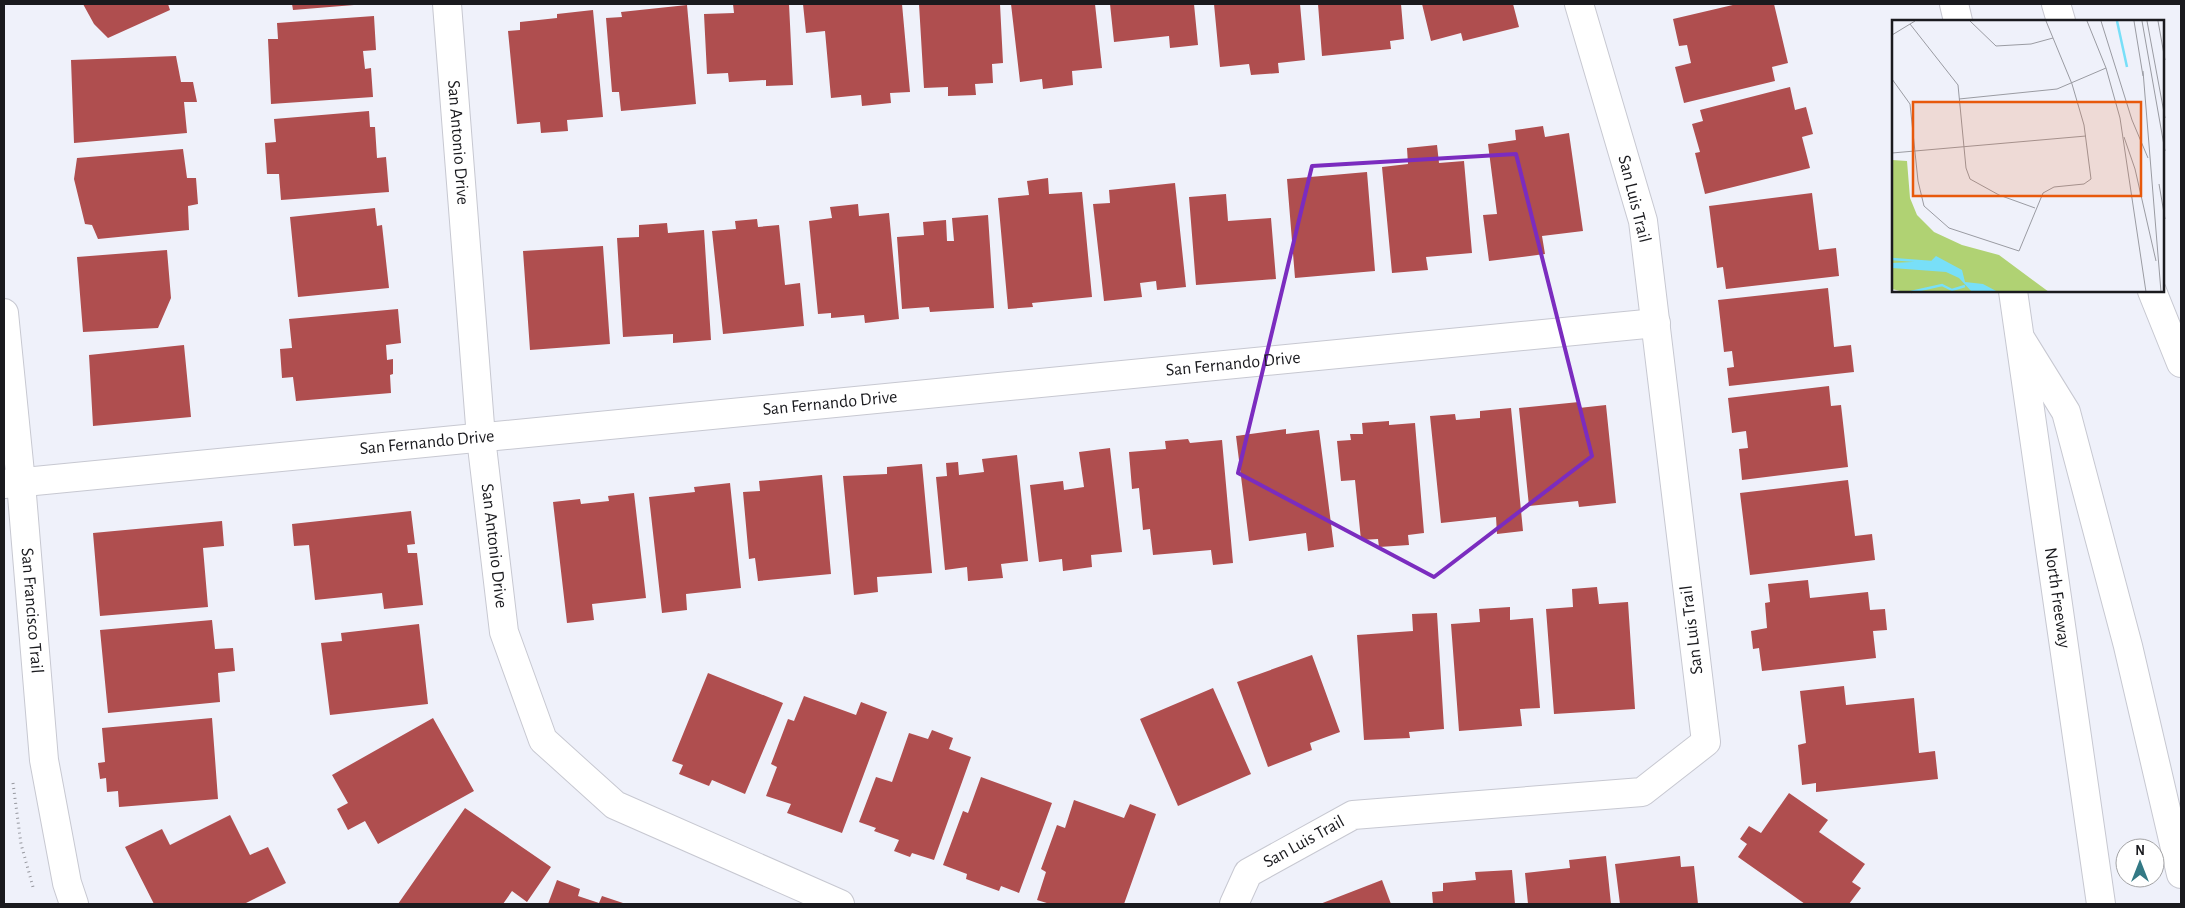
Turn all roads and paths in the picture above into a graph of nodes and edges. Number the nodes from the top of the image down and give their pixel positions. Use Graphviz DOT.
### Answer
graph roads {
  1 [pos="447,4"];
  2 [pos="1579,4"];
  3 [pos="1954,4"];
  4 [pos="2056,4"];
  5 [pos="1958,20"];
  6 [pos="2061,20"];
  7 [pos="2013,292"];
  8 [pos="2152,292"];
  9 [pos="4,314"];
  10 [pos="1656,323"];
  11 [pos="2022,341"];
  12 [pos="2181,363"];
  13 [pos="481,438"];
  14 [pos="13,483"];
  15 [pos="2181,874"];
  16 [pos="74,904"];
  17 [pos="840,904"];
  18 [pos="1234,904"];
  19 [pos="2102,904"];
  1 -- 13 [label="main road, San Antonio Drive"];
  2 -- 10 [label="main road, San Luis Trail"];
  3 -- 5 [label="main road"];
  4 -- 6 [label="main road"];
  7 -- 11 [label="main road, North Freeway"];
  8 -- 12 [label="main road"];
  9 -- 14 [label="main road, San Francisco Trail"];
  10 -- 13 [label="main road, San Fernando Drive"];
  10 -- 18 [label="main road, San Luis Trail"];
  11 -- 15 [label="main road"];
  11 -- 19 [label="main road, North Freeway"];
  13 -- 14 [label="main road, San Fernando Drive"];
  13 -- 17 [label="main road, San Antonio Drive"];
  14 -- 16 [label="main road, San Francisco Trail"];
}
